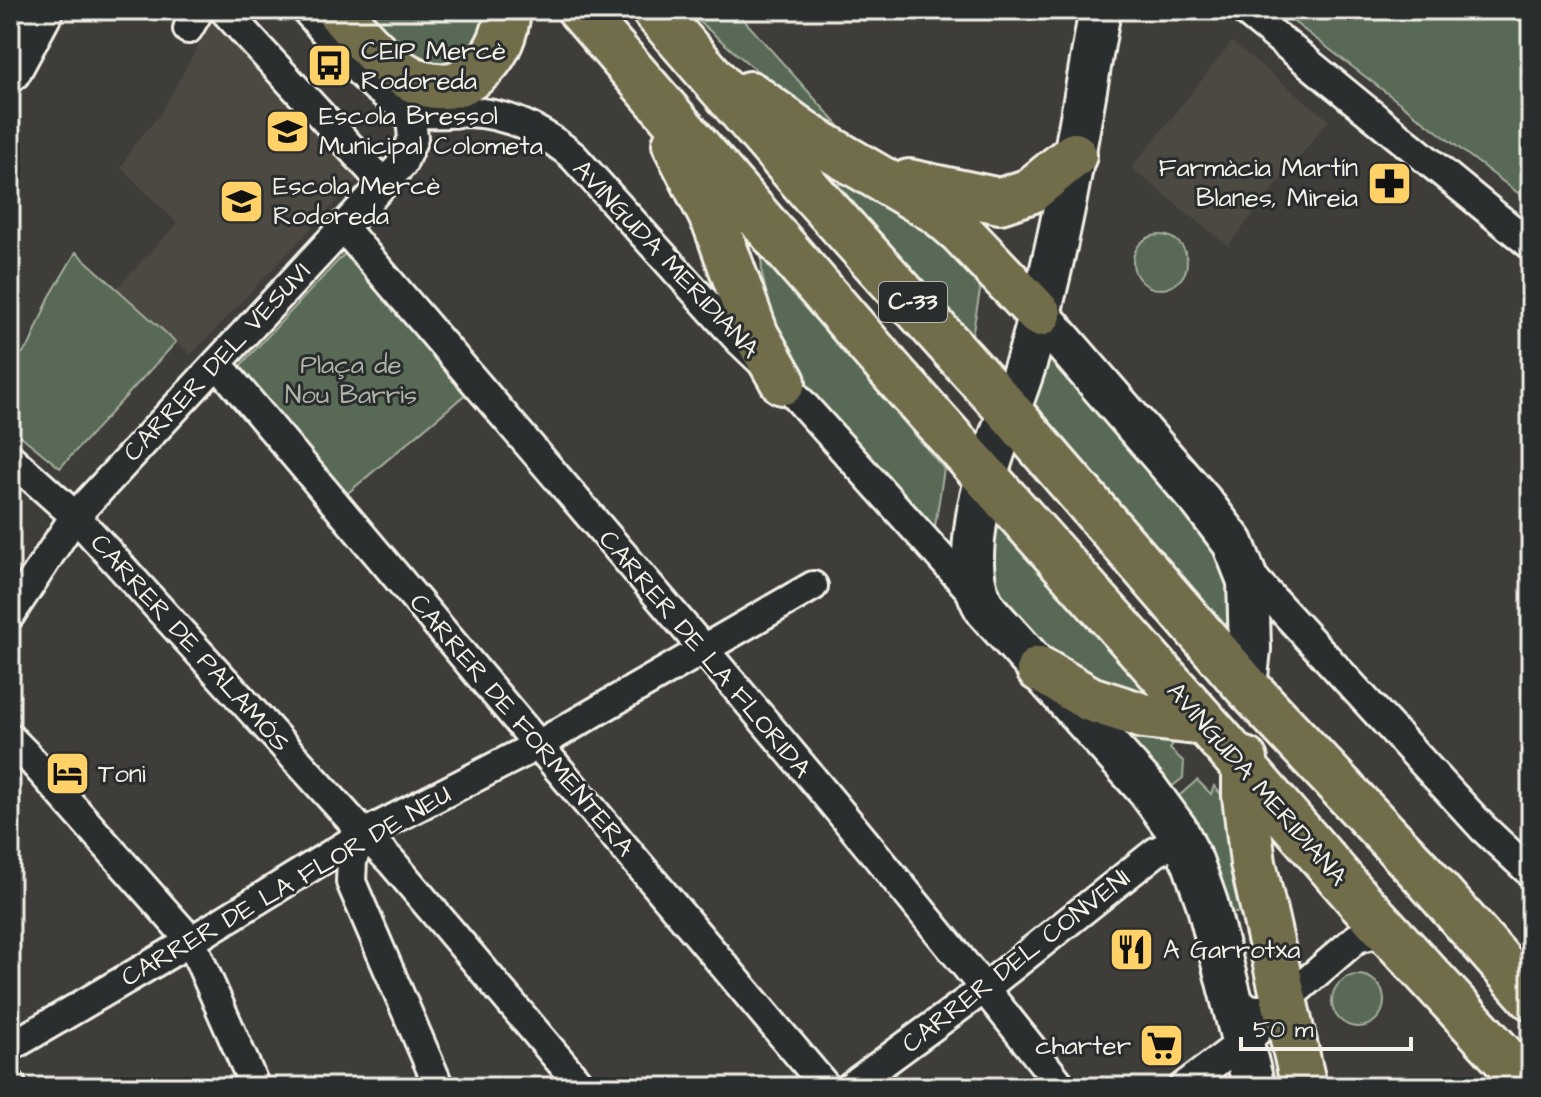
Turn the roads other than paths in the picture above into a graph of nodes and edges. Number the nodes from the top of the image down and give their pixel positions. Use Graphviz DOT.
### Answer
graph roads {
  1 [pos="43,10"];
  2 [pos="224,10"];
  3 [pos="306,10"];
  4 [pos="338,10"];
  5 [pos="508,10"];
  6 [pos="580,10"];
  7 [pos="1100,10"];
  8 [pos="1244,10"];
  9 [pos="665,23"];
  10 [pos="10,71"];
  11 [pos="643,82"];
  12 [pos="410,110"];
  13 [pos="1074,155"];
  14 [pos="854,163"];
  15 [pos="372,171"];
  16 [pos="342,226"];
  17 [pos="1531,245"];
  18 [pos="1051,329"];
  19 [pos="217,363"];
  20 [pos="783,382"];
  21 [pos="1009,411"];
  22 [pos="10,458"];
  23 [pos="986,478"];
  24 [pos="75,516"];
  25 [pos="1246,570"];
  26 [pos="813,586"];
  27 [pos="980,602"];
  28 [pos="10,615"];
  29 [pos="703,650"];
  30 [pos="1039,669"];
  31 [pos="1246,686"];
  32 [pos="1205,723"];
  33 [pos="10,738"];
  34 [pos="538,745"];
  35 [pos="1245,769"];
  36 [pos="364,834"];
  37 [pos="1184,844"];
  38 [pos="1531,873"];
  39 [pos="1393,937"];
  40 [pos="191,941"];
  41 [pos="985,988"];
  42 [pos="1531,997"];
  43 [pos="1232,1000"];
  44 [pos="1287,1018"];
  45 [pos="1242,1040"];
  46 [pos="11,1042"];
  47 [pos="255,1087"];
  48 [pos="439,1087"];
  49 [pos="582,1087"];
  50 [pos="826,1087"];
  51 [pos="850,1087"];
  52 [pos="1062,1087"];
  53 [pos="1183,1087"];
  54 [pos="1254,1087"];
  55 [pos="1304,1087"];
  56 [pos="1531,1087"];
  1 -- 10 [label="street"];
  2 -- 15 [label="street"];
  3 -- 12 [label="street, AVINGUDA MERIDIANA"];
  4 -- 5 [label="main road"];
  6 -- 11 [label="main road, AVINGUDA MERIDIANA"];
  7 -- 13 [label="street"];
  8 -- 17 [label="street"];
  9 -- 14 [label="main road"];
  9 -- 21 [label="main road, C-33"];
  11 -- 20 [label="main road"];
  11 -- 23 [label="main road, AVINGUDA MERIDIANA"];
  12 -- 16 [label="street, CARRER DEL VESUVI"];
  12 -- 20 [label="street, AVINGUDA MERIDIANA"];
  13 -- 14 [label="main road"];
  13 -- 18 [label="street"];
  14 -- 18 [label="main road"];
  16 -- 19 [label="street, CARRER DEL VESUVI"];
  16 -- 29 [label="street, CARRER DE LA FLORIDA"];
  18 -- 21 [label="street"];
  18 -- 25 [label="street"];
  19 -- 24 [label="street, CARRER DEL VESUVI"];
  19 -- 34 [label="street, CARRER DE FORMENTERA"];
  20 -- 27 [label="street, AVINGUDA MERIDIANA"];
  21 -- 23 [label="street"];
  21 -- 31 [label="main road"];
  22 -- 24 [label="street, CARRER DE PALAMÓS"];
  23 -- 27 [label="street"];
  23 -- 32 [label="main road, AVINGUDA MERIDIANA"];
  24 -- 28 [label="street, CARRER DEL VESUVI"];
  24 -- 36 [label="street, CARRER DE PALAMÓS"];
  25 -- 31 [label="street"];
  25 -- 38 [label="street"];
  26 -- 29 [label="street, CARRER DE LA FLOR DE NEU"];
  27 -- 30 [label="street"];
  29 -- 34 [label="street, CARRER DE LA FLOR DE NEU"];
  29 -- 41 [label="street, CARRER DE LA FLORIDA"];
  30 -- 32 [label="main road"];
  30 -- 37 [label="street"];
  31 -- 35 [label="main road"];
  31 -- 42 [label="main road"];
  32 -- 35 [label="main road, AVINGUDA MERIDIANA"];
  33 -- 40 [label="street"];
  34 -- 36 [label="street, CARRER DE LA FLOR DE NEU"];
  34 -- 50 [label="street, CARRER DE FORMENTERA"];
  35 -- 39 [label="main road, AVINGUDA MERIDIANA"];
  35 -- 44 [label="main road"];
  36 -- 40 [label="street, CARRER DE LA FLOR DE NEU"];
  36 -- 48 [label="street"];
  36 -- 49 [label="street, CARRER DE PALAMÓS"];
  37 -- 41 [label="street, CARRER DEL CONVENI"];
  37 -- 43 [label="street"];
  39 -- 44 [label="street"];
  39 -- 56 [label="main road, AVINGUDA MERIDIANA"];
  40 -- 46 [label="street, CARRER DE LA FLOR DE NEU"];
  40 -- 47 [label="street"];
  41 -- 51 [label="street, CARRER DEL CONVENI"];
  41 -- 52 [label="street, CARRER DE LA FLORIDA"];
  43 -- 44 [label="street"];
  43 -- 45 [label="street"];
  44 -- 45 [label="street"];
  44 -- 55 [label="main road"];
  45 -- 53 [label="street"];
  45 -- 54 [label="street"];
}
